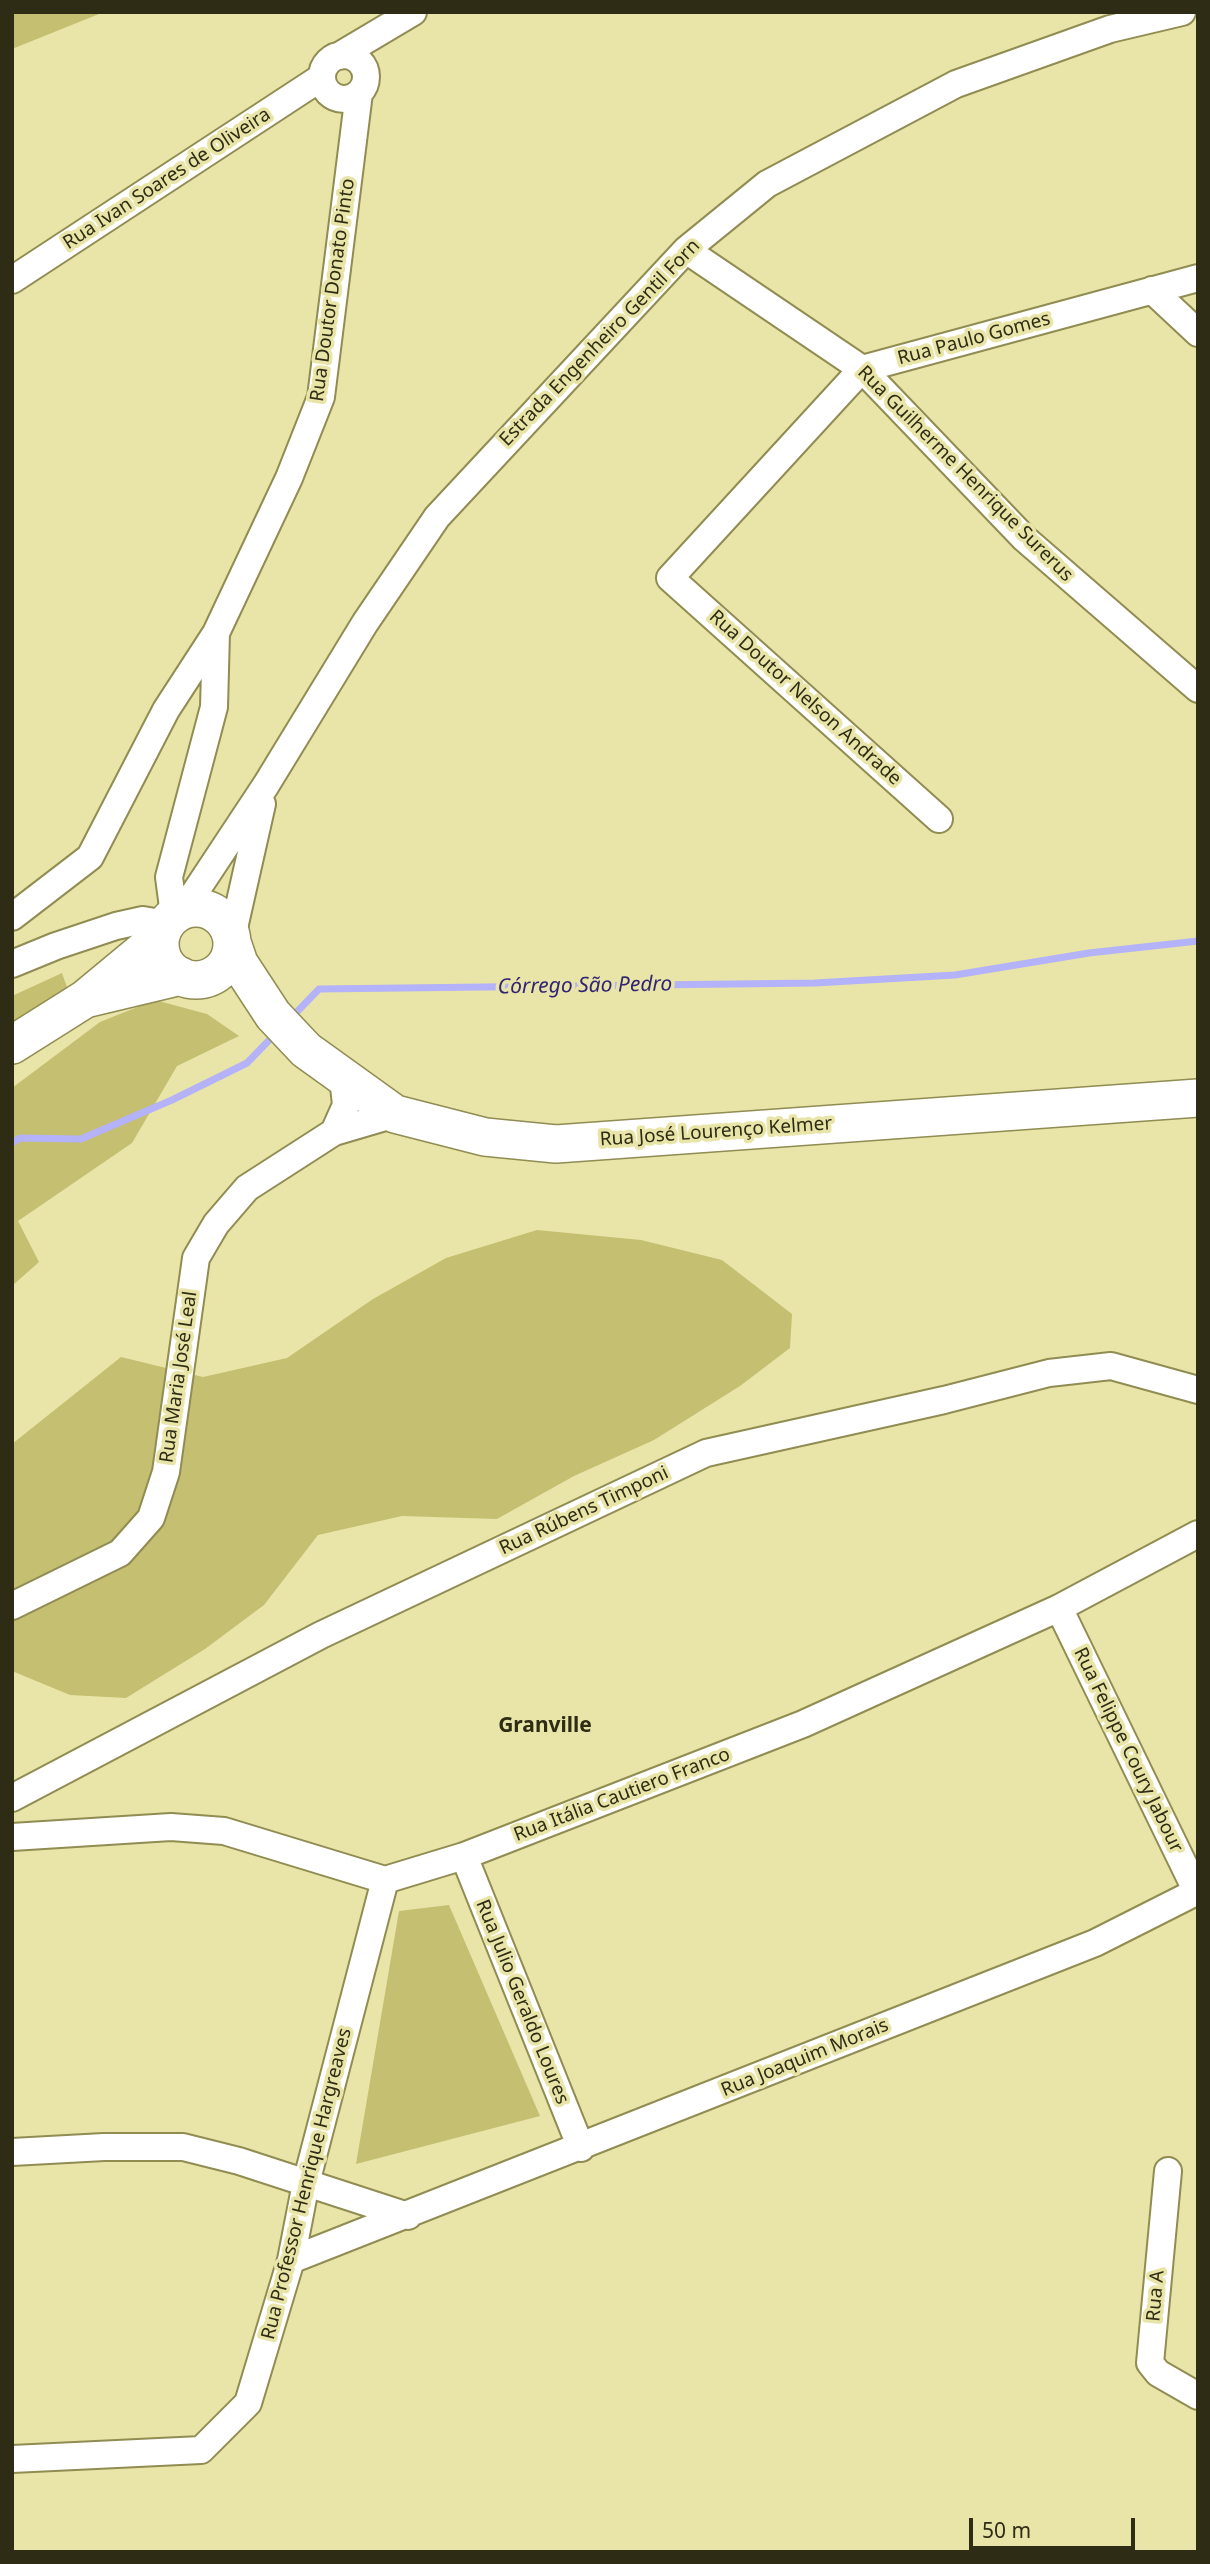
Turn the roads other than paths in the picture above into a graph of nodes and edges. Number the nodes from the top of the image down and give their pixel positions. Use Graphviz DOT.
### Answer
graph roads {
  1 [pos="415,12"];
  2 [pos="1182,12"];
  3 [pos="339,56"];
  4 [pos="322,77"];
  5 [pos="362,84"];
  6 [pos="686,250"];
  7 [pos="1198,278"];
  8 [pos="12,280"];
  9 [pos="1152,290"];
  10 [pos="1198,333"];
  11 [pos="862,369"];
  12 [pos="216,633"];
  13 [pos="1198,688"];
  14 [pos="267,785"];
  15 [pos="939,819"];
  16 [pos="12,917"];
  17 [pos="171,921"];
  18 [pos="232,941"];
  19 [pos="12,964"];
  20 [pos="193,978"];
  21 [pos="85,999"];
  22 [pos="274,1016"];
  23 [pos="12,1045"];
  24 [pos="343,1077"];
  25 [pos="1198,1098"];
  26 [pos="395,1114"];
  27 [pos="334,1132"];
  28 [pos="1198,1390"];
  29 [pos="1198,1534"];
  30 [pos="12,1606"];
  31 [pos="1059,1608"];
  32 [pos="12,1798"];
  33 [pos="12,1837"];
  34 [pos="464,1856"];
  35 [pos="385,1880"];
  36 [pos="1197,1891"];
  37 [pos="581,2148"];
  38 [pos="12,2152"];
  39 [pos="1168,2171"];
  40 [pos="306,2183"];
  41 [pos="408,2216"];
  42 [pos="291,2260"];
  43 [pos="1198,2396"];
  44 [pos="12,2459"];
  1 -- 3 [label="street"];
  1 -- 5 [label="street"];
  2 -- 6 [label="street, Estrada Engenheiro Gentil Forn"];
  3 -- 4 [label="street"];
  3 -- 5 [label="street"];
  4 -- 5 [label="street"];
  4 -- 8 [label="street, Rua Ivan Soares de Oliveira"];
  5 -- 12 [label="street, Rua Doutor Donato Pinto"];
  6 -- 11 [label="street, Rua Guilherme Henrique Surerus"];
  6 -- 14 [label="street, Estrada Engenheiro Gentil Forn"];
  7 -- 9 [label="street, Rua Paulo Gomes"];
  9 -- 10 [label="street"];
  9 -- 11 [label="street, Rua Paulo Gomes"];
  11 -- 13 [label="street, Rua Guilherme Henrique Surerus"];
  11 -- 15 [label="street, Rua Doutor Nelson Andrade"];
  12 -- 16 [label="street, Rua Doutor Donato Pinto"];
  12 -- 17 [label="street, Rua Doutor Donato Pinto"];
  14 -- 17 [label="street, Estrada Engenheiro Gentil Forn"];
  14 -- 18 [label="street, Estrada Engenheiro Gentil Forn"];
  17 -- 18 [label="main road"];
  17 -- 19 [label="street"];
  17 -- 20 [label="main road"];
  17 -- 21 [label="main road, Estrada Engenheiro Gentil Forn"];
  18 -- 20 [label="main road"];
  18 -- 22 [label="main road, Rua José Lourenço Kelmer"];
  20 -- 21 [label="main road, Estrada Engenheiro Gentil Forn"];
  20 -- 22 [label="main road, Rua José Lourenço Kelmer"];
  21 -- 23 [label="main road, Estrada Engenheiro Gentil Forn"];
  22 -- 24 [label="main road, Rua José Lourenço Kelmer"];
  24 -- 26 [label="main road, Rua José Lourenço Kelmer"];
  24 -- 27 [label="street"];
  25 -- 26 [label="main road, Rua José Lourenço Kelmer"];
  26 -- 27 [label="street, Rua Maria José Leal"];
  27 -- 30 [label="street, Rua Maria José Leal"];
  28 -- 32 [label="street, Rua Rúbens Timponi"];
  29 -- 31 [label="street, Rua Itália Cautiero Franco"];
  31 -- 34 [label="street, Rua Itália Cautiero Franco"];
  31 -- 36 [label="street, Rua Felippe Coury Jabour"];
  33 -- 35 [label="street"];
  34 -- 35 [label="street, Rua Itália Cautiero Franco"];
  34 -- 37 [label="street, Rua Julio Geraldo Loures"];
  35 -- 40 [label="street, Rua Professor Henrique Hargreaves"];
  36 -- 37 [label="street, Rua Joaquim Morais"];
  37 -- 41 [label="street, Rua Joaquim Morais"];
  38 -- 40 [label="street"];
  39 -- 43 [label="street, Rua A"];
  40 -- 41 [label="street"];
  40 -- 42 [label="street, Rua Professor Henrique Hargreaves"];
  41 -- 42 [label="street, Rua Joaquim Morais"];
  42 -- 44 [label="street, Rua Professor Henrique Hargreaves"];
}
